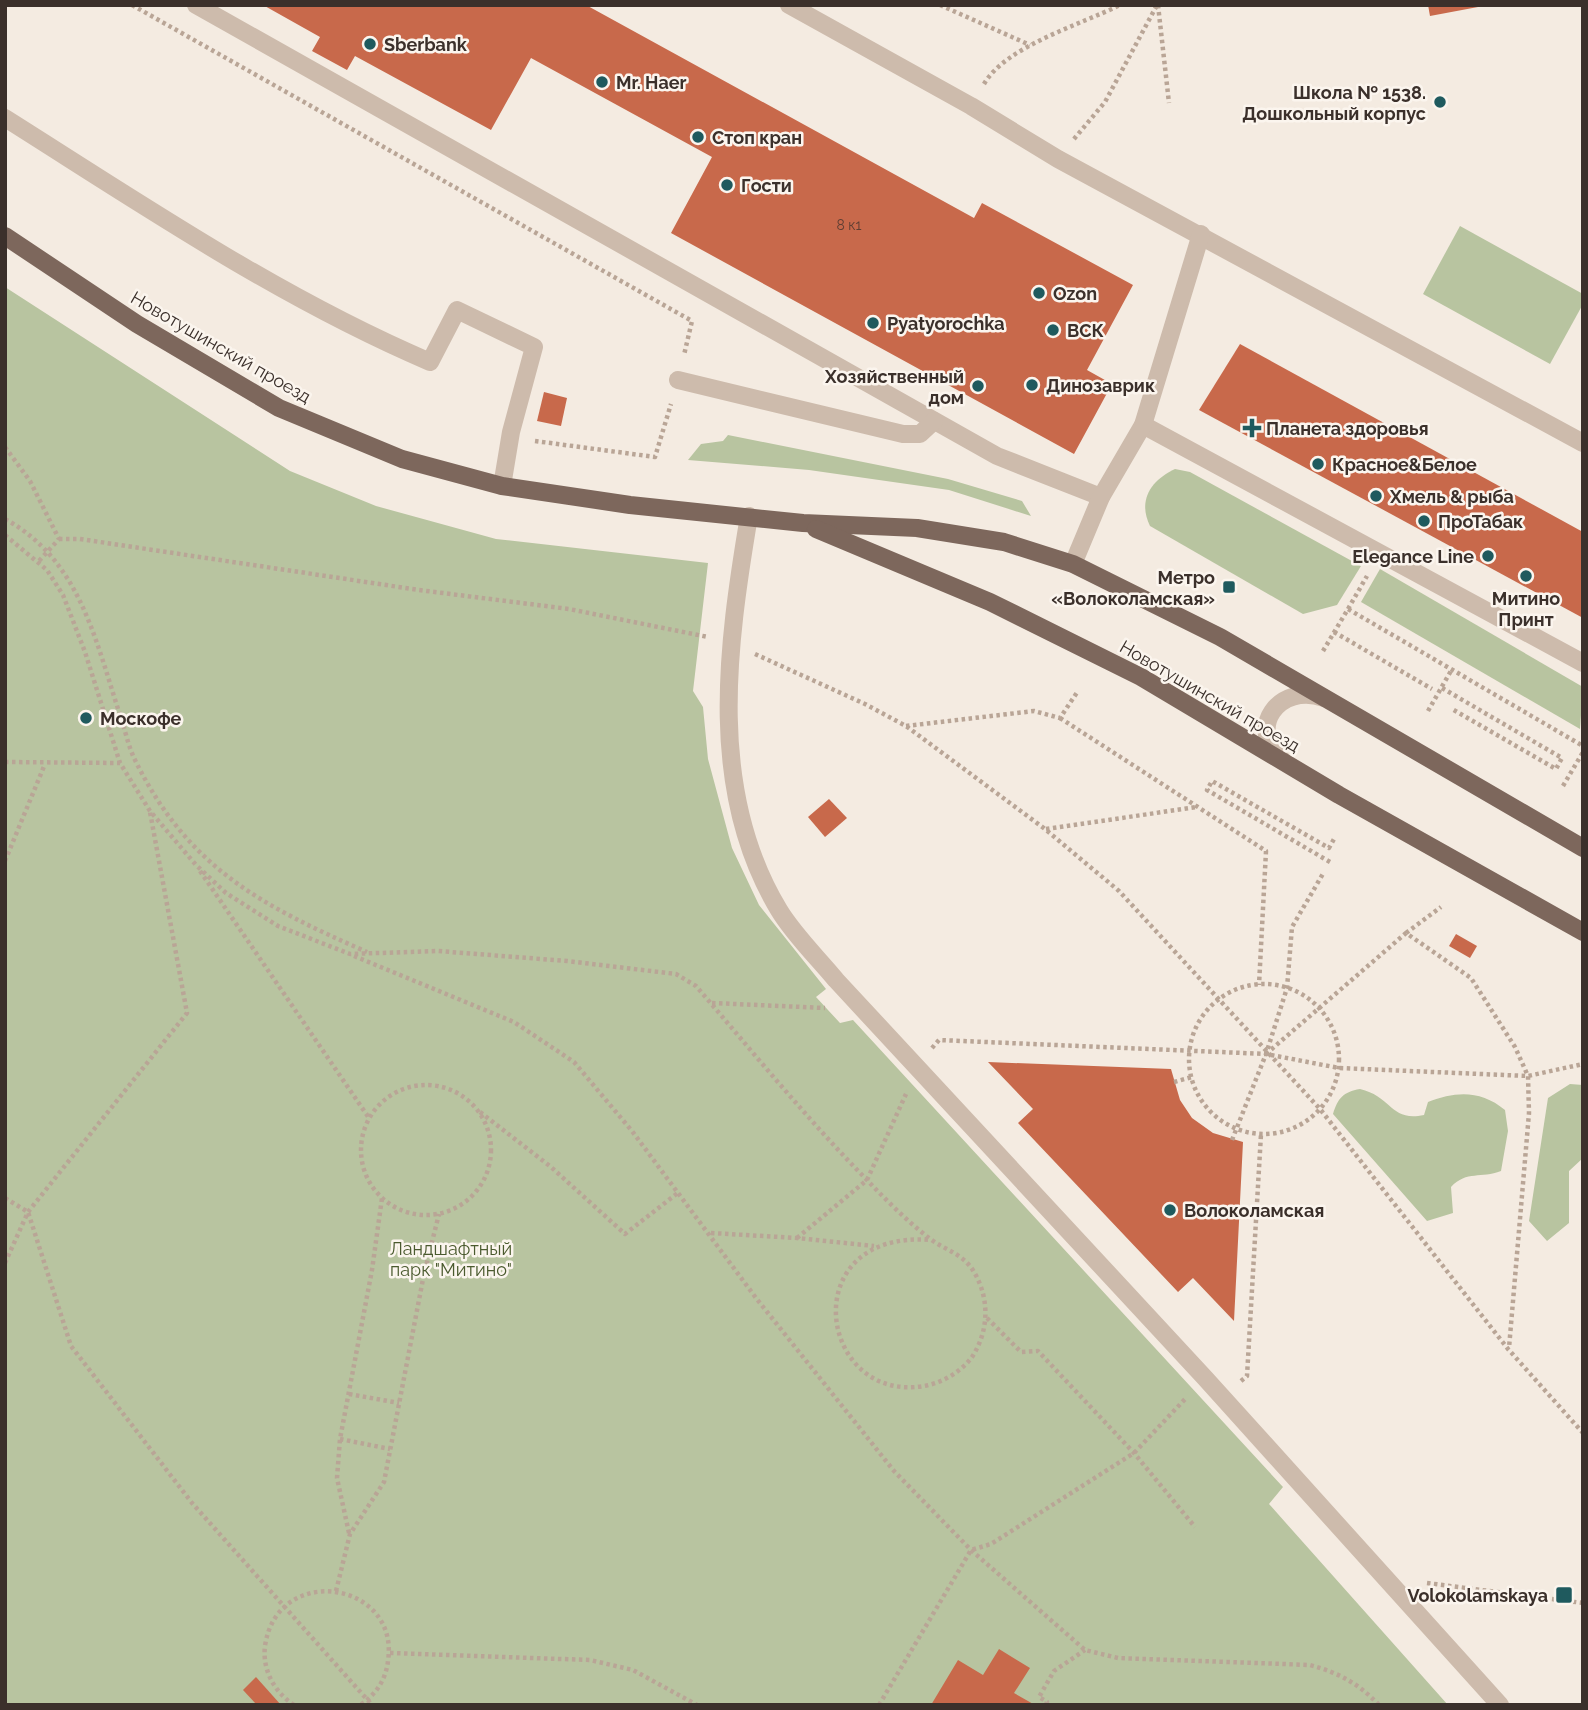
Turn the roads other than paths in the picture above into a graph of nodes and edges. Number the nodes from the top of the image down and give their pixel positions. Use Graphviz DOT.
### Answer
graph roads {
  1 [pos="196,5"];
  2 [pos="789,5"];
  3 [pos="5,118"];
  4 [pos="1201,234"];
  5 [pos="5,236"];
  6 [pos="678,380"];
  7 [pos="934,421"];
  8 [pos="1143,425"];
  9 [pos="1583,443"];
  10 [pos="502,486"];
  11 [pos="1101,497"];
  12 [pos="749,516"];
  13 [pos="803,523"];
  14 [pos="1073,564"];
  15 [pos="1583,663"];
  16 [pos="1324,698"];
  17 [pos="1286,764"];
  18 [pos="1583,848"];
  19 [pos="1583,932"];
  20 [pos="1500,1705"];
  1 -- 7 [label="street"];
  2 -- 4 [label="street"];
  3 -- 10 [label="street"];
  4 -- 8 [label="street"];
  4 -- 9 [label="street"];
  5 -- 10 [label="main road, Новотушинский проезд"];
  6 -- 7 [label="street"];
  7 -- 11 [label="street"];
  8 -- 11 [label="street"];
  8 -- 15 [label="street"];
  10 -- 12 [label="main road, Новотушинский проезд"];
  11 -- 14 [label="street"];
  12 -- 13 [label="main road, Новотушинский проезд"];
  12 -- 20 [label="street"];
  13 -- 14 [label="main road, Новотушинский проезд"];
  13 -- 17 [label="main road, Новотушинский проезд"];
  14 -- 16 [label="main road, Новотушинский проезд"];
  16 -- 17 [label="street"];
  16 -- 18 [label="main road, Новотушинский проезд"];
  17 -- 19 [label="main road, Новотушинский проезд"];
}
